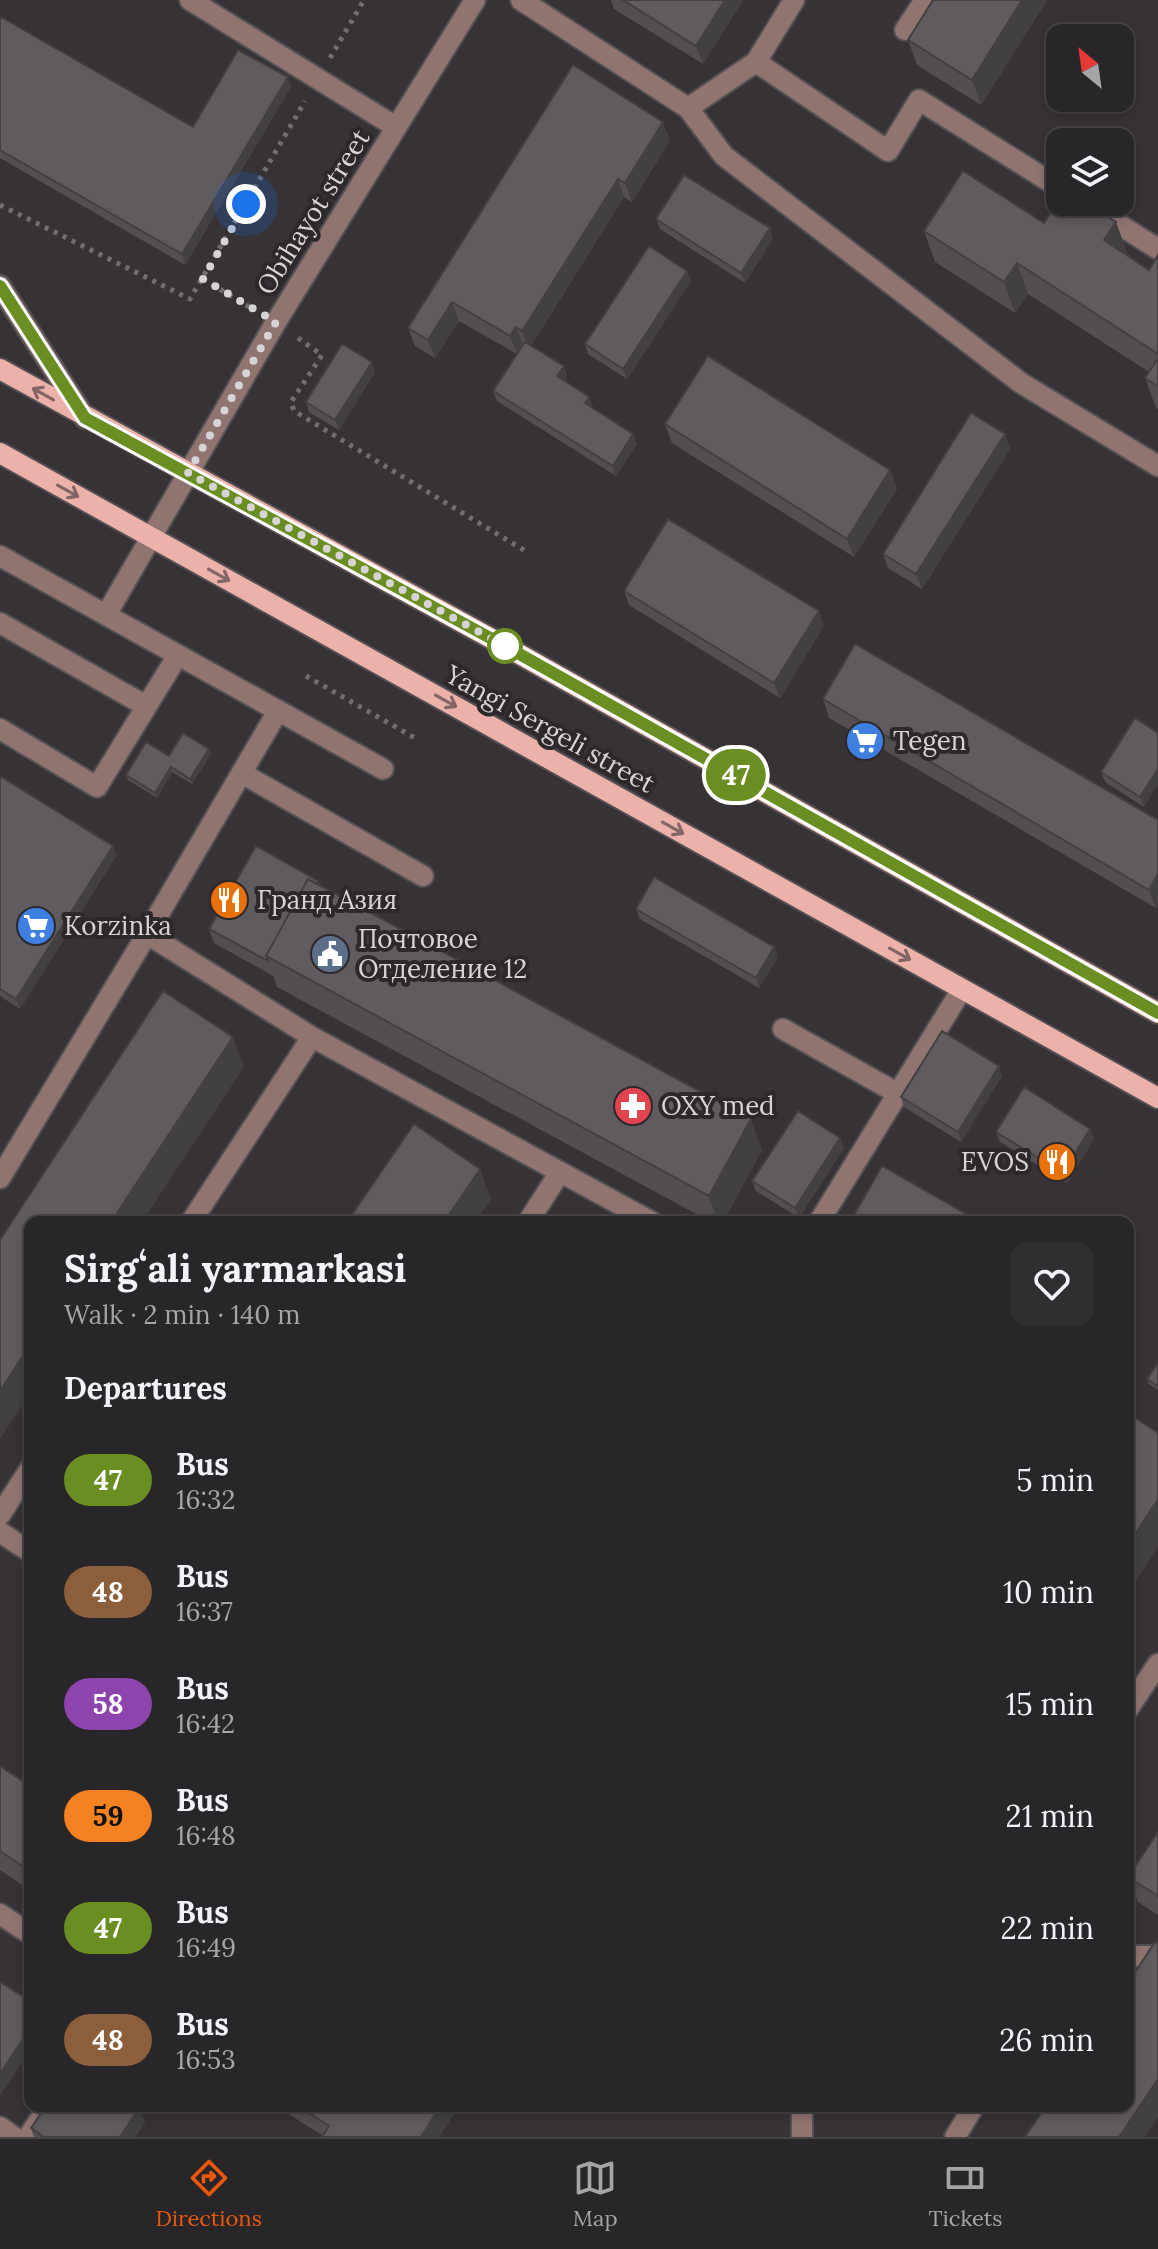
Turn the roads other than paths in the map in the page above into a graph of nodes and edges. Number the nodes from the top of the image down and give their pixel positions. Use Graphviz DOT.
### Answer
graph roads {
  1 [pos="190,0"];
  2 [pos="475,0"];
  3 [pos="521,0"];
  4 [pos="794,0"];
  5 [pos="925,0"];
  6 [pos="905,30"];
  7 [pos="756,62"];
  8 [pos="688,108"];
  9 [pos="396,127"];
  10 [pos="1046,179"];
  11 [pos="1105,216"];
  12 [pos="1158,249"];
  13 [pos="0,286"];
  14 [pos="0,369"];
  15 [pos="85,418"];
  16 [pos="0,453"];
  17 [pos="1158,466"];
  18 [pos="188,473"];
  19 [pos="150,537"];
  20 [pos="0,556"];
  21 [pos="106,615"];
  22 [pos="0,623"];
  23 [pos="178,655"];
  24 [pos="146,706"];
  25 [pos="278,711"];
  26 [pos="0,729"];
  27 [pos="383,769"];
  28 [pos="243,774"];
  29 [pos="423,876"];
  30 [pos="147,934"];
  31 [pos="962,989"];
  32 [pos="1158,1013"];
  33 [pos="783,1029"];
  34 [pos="312,1037"];
  35 [pos="897,1093"];
  36 [pos="1158,1098"];
  37 [pos="560,1172"];
  38 [pos="0,1178"];
  39 [pos="195,1216"];
  40 [pos="532,1216"];
  41 [pos="641,1216"];
  42 [pos="823,1216"];
  43 [pos="24,1478"];
  44 [pos="0,1515"];
  45 [pos="0,1532"];
  46 [pos="24,1548"];
  47 [pos="1158,1664"];
  48 [pos="1134,1700"];
  49 [pos="0,1914"];
  50 [pos="24,1930"];
  51 [pos="1134,1956"];
  52 [pos="1158,1956"];
  53 [pos="45,2112"];
  54 [pos="802,2112"];
  55 [pos="970,2112"];
  56 [pos="0,2127"];
  57 [pos="14,2137"];
  58 [pos="28,2137"];
  59 [pos="802,2137"];
  60 [pos="955,2137"];
  1 -- 9 [label="street"];
  2 -- 9 [label="street, Obihayot street"];
  3 -- 8 [label="street"];
  4 -- 7 [label="street"];
  5 -- 6 [label="street"];
  7 -- 8 [label="street"];
  7 -- 10 [label="street"];
  8 -- 17 [label="street"];
  9 -- 18 [label="street, Obihayot street"];
  11 -- 12 [label="street"];
  13 -- 15 [label="street"];
  15 -- 14 [label="main road, Yangi Sergeli street, one-way"];
  15 -- 18 [label="main road, Yangi Sergeli street"];
  16 -- 19 [label="main road, Yangi Sergeli street, one-way"];
  18 -- 19 [label="street, Obihayot street"];
  18 -- 32 [label="main road, Yangi Sergeli street"];
  19 -- 21 [label="street, Obihayot street"];
  19 -- 31 [label="main road, Yangi Sergeli street, one-way"];
  20 -- 21 [label="street"];
  21 -- 23 [label="street"];
  22 -- 24 [label="street"];
  23 -- 24 [label="street"];
  23 -- 25 [label="street"];
  24 -- 26 [label="street"];
  25 -- 27 [label="street"];
  25 -- 28 [label="street"];
  28 -- 29 [label="street"];
  28 -- 30 [label="street"];
  30 -- 34 [label="street"];
  30 -- 38 [label="street"];
  31 -- 35 [label="street"];
  31 -- 36 [label="main road, Yangi Sergeli street"];
  33 -- 35 [label="street"];
  34 -- 37 [label="street"];
  34 -- 39 [label="street"];
  35 -- 42 [label="street"];
  37 -- 40 [label="street"];
  37 -- 41 [label="street"];
  43 -- 44 [label="street"];
  45 -- 46 [label="street"];
  47 -- 48 [label="street"];
  49 -- 50 [label="street"];
  51 -- 52 [label="street"];
  53 -- 58 [label="street"];
  54 -- 59 [label="street"];
  55 -- 60 [label="street"];
  56 -- 57 [label="street"];
}
